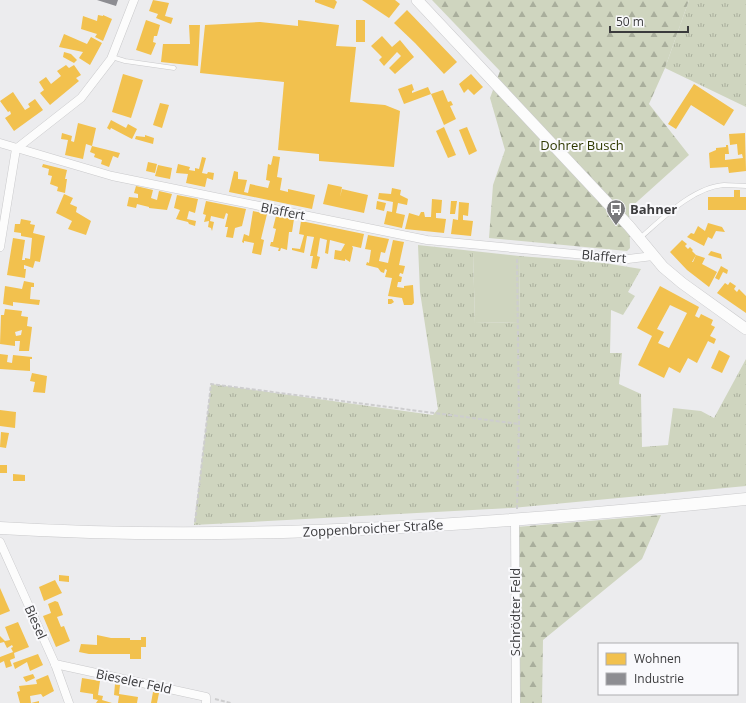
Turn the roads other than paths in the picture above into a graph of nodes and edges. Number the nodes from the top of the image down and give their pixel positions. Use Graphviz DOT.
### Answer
graph roads {
  1 [pos="134,0"];
  2 [pos="417,0"];
  3 [pos="112,57"];
  4 [pos="174,68"];
  5 [pos="0,143"];
  6 [pos="16,149"];
  7 [pos="746,186"];
  8 [pos="640,238"];
  9 [pos="0,247"];
  10 [pos="653,256"];
  11 [pos="746,329"];
  12 [pos="746,499"];
  13 [pos="515,520"];
  14 [pos="0,528"];
  15 [pos="0,542"];
  16 [pos="55,664"];
  17 [pos="206,700"];
  18 [pos="68,703"];
  19 [pos="516,703"];
  1 -- 3 [label="street"];
  2 -- 8 [label="street"];
  3 -- 4 [label="lane"];
  3 -- 6 [label="street"];
  5 -- 6 [label="street, Blaffert"];
  6 -- 9 [label="street"];
  6 -- 10 [label="street, Blaffert"];
  7 -- 8 [label="lane"];
  8 -- 10 [label="street"];
  10 -- 11 [label="street"];
  12 -- 13 [label="main road, Zoppenbroicher Straße"];
  13 -- 14 [label="main road, Zoppenbroicher Straße"];
  13 -- 19 [label="street, Schrödter Feld"];
  15 -- 16 [label="street, Biesel"];
  16 -- 17 [label="street, Bieseler Feld"];
  16 -- 18 [label="street, Biesel"];
}
